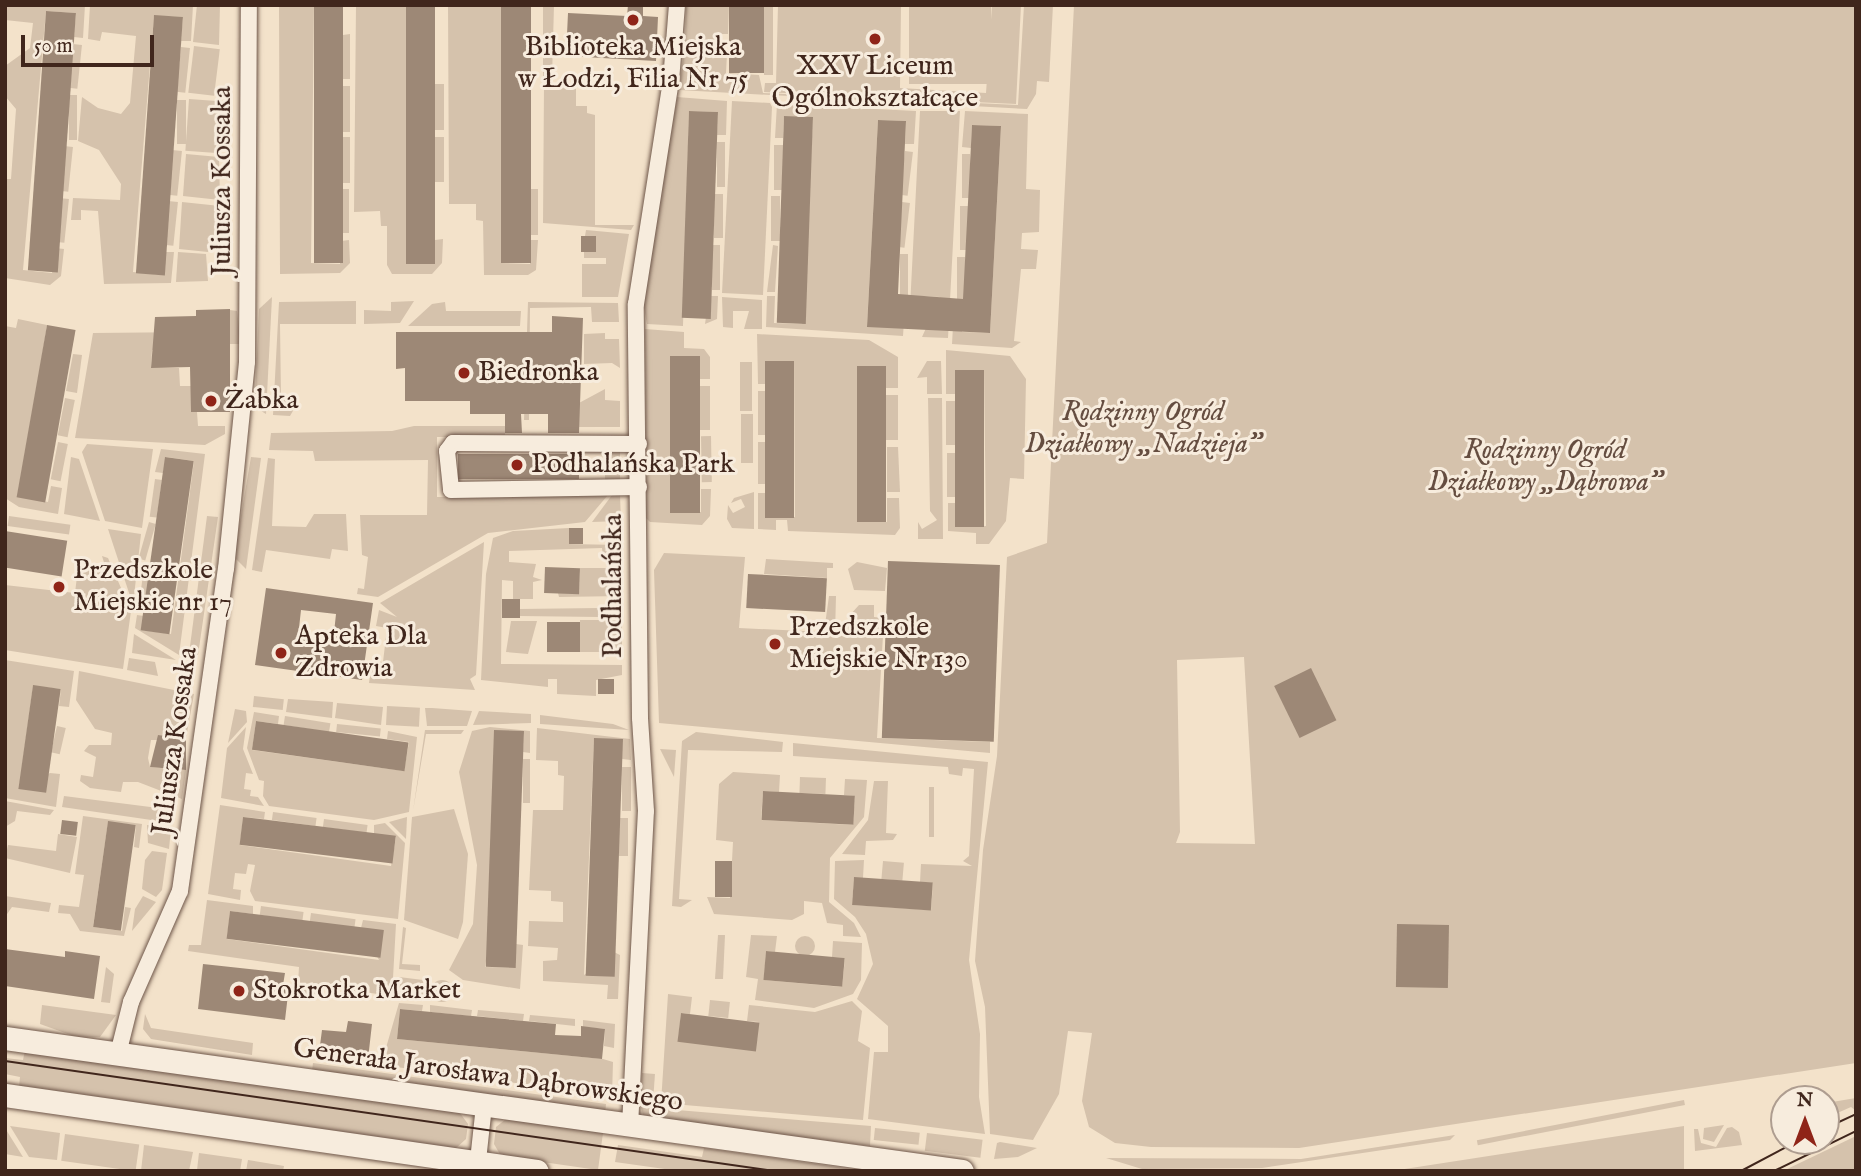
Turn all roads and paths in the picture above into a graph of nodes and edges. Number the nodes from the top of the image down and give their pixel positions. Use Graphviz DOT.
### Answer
graph roads {
  1 [pos="249,5"];
  2 [pos="677,5"];
  3 [pos="639,444"];
  4 [pos="639,487"];
  5 [pos="5,1038"];
  6 [pos="118,1054"];
  7 [pos="5,1095"];
  8 [pos="484,1106"];
  9 [pos="630,1126"];
  10 [pos="477,1166"];
  11 [pos="537,1171"];
  12 [pos="962,1171"];
  1 -- 6 [label="street, Juliusza Kossaka"];
  2 -- 3 [label="street, Podhalańska"];
  3 -- 4 [label="street, Podhalańska"];
  3 -- 4 [label="street"];
  4 -- 9 [label="street, Podhalańska"];
  5 -- 6 [label="main road, Generała Jarosława Dąbrowskiego"];
  6 -- 8 [label="main road, Generała Jarosława Dąbrowskiego"];
  7 -- 10 [label="main road"];
  8 -- 9 [label="main road, Generała Jarosława Dąbrowskiego"];
  8 -- 10 [label="street"];
  9 -- 12 [label="main road, Generała Jarosława Dąbrowskiego"];
  10 -- 11 [label="main road"];
}
